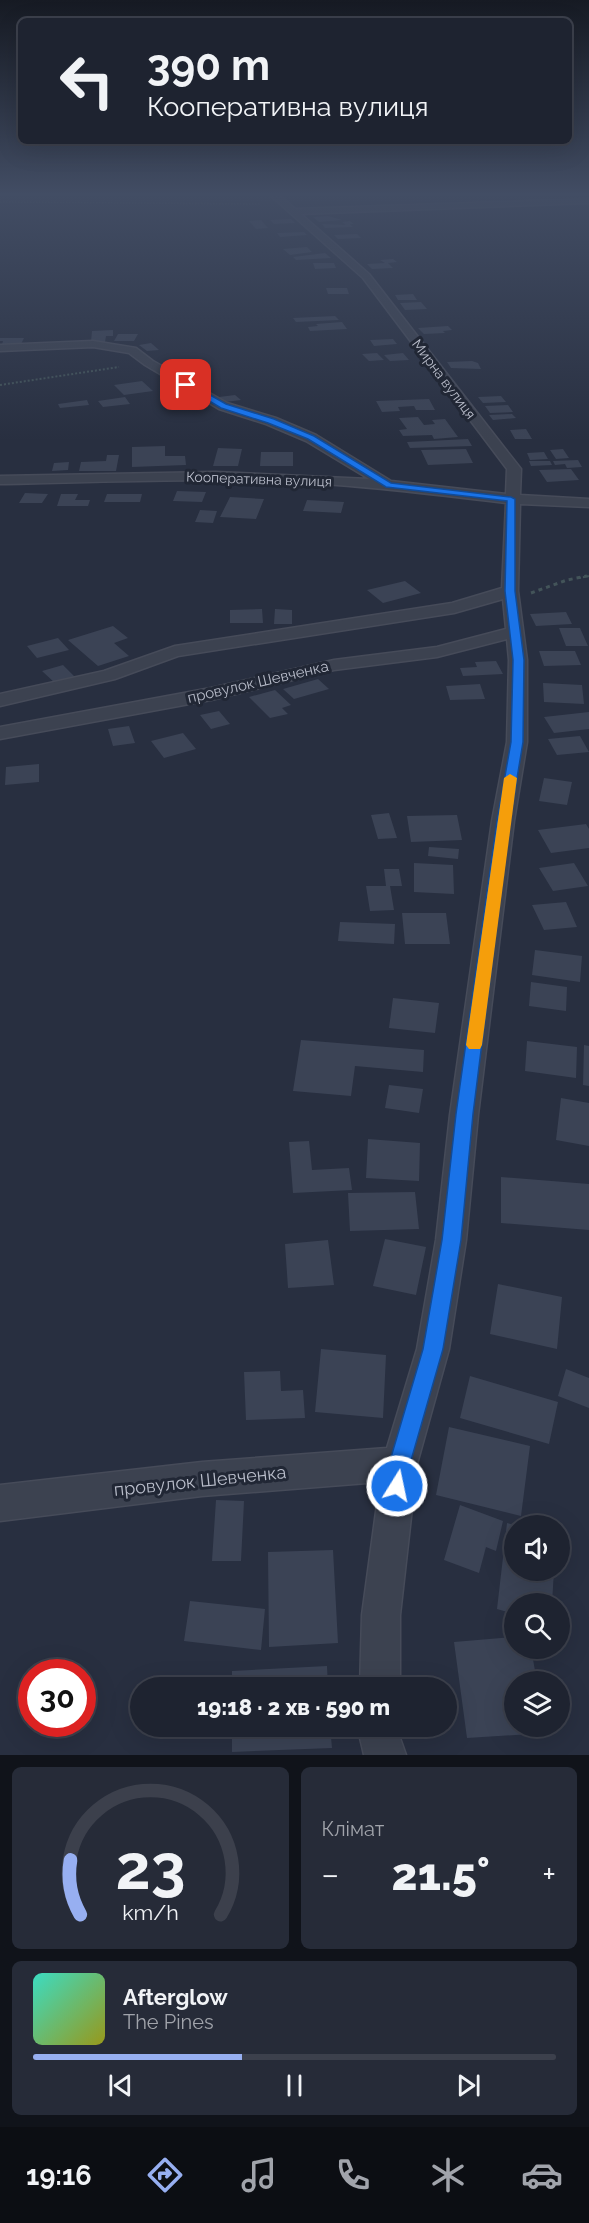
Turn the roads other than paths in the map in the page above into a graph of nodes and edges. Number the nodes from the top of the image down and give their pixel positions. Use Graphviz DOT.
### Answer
graph roads {
  1 [pos="367,277"];
  2 [pos="0,348"];
  3 [pos="0,480"];
  4 [pos="389,485"];
  5 [pos="511,499"];
  6 [pos="589,503"];
  7 [pos="511,598"];
  8 [pos="515,632"];
  9 [pos="0,700"];
  10 [pos="0,733"];
  11 [pos="400,1464"];
  12 [pos="0,1503"];
  13 [pos="380,1677"];
  14 [pos="380,1737"];
  15 [pos="385,1755"];
  1 -- 5 [label="street, Мирна вулиця"];
  2 -- 4 [label="street"];
  3 -- 4 [label="street, Кооперативна вулиця"];
  4 -- 5 [label="street, Кооперативна вулиця"];
  5 -- 6 [label="street, Кооперативна вулиця"];
  5 -- 7 [label="street, Мирна вулиця"];
  7 -- 8 [label="street, Мирна вулиця"];
  7 -- 9 [label="street"];
  8 -- 10 [label="street, провулок Шевченка"];
  8 -- 11 [label="street, Мирна вулиця"];
  11 -- 12 [label="street, провулок Шевченка"];
  11 -- 13 [label="street, Мирна вулиця"];
  14 -- 15 [label="street"];
}
